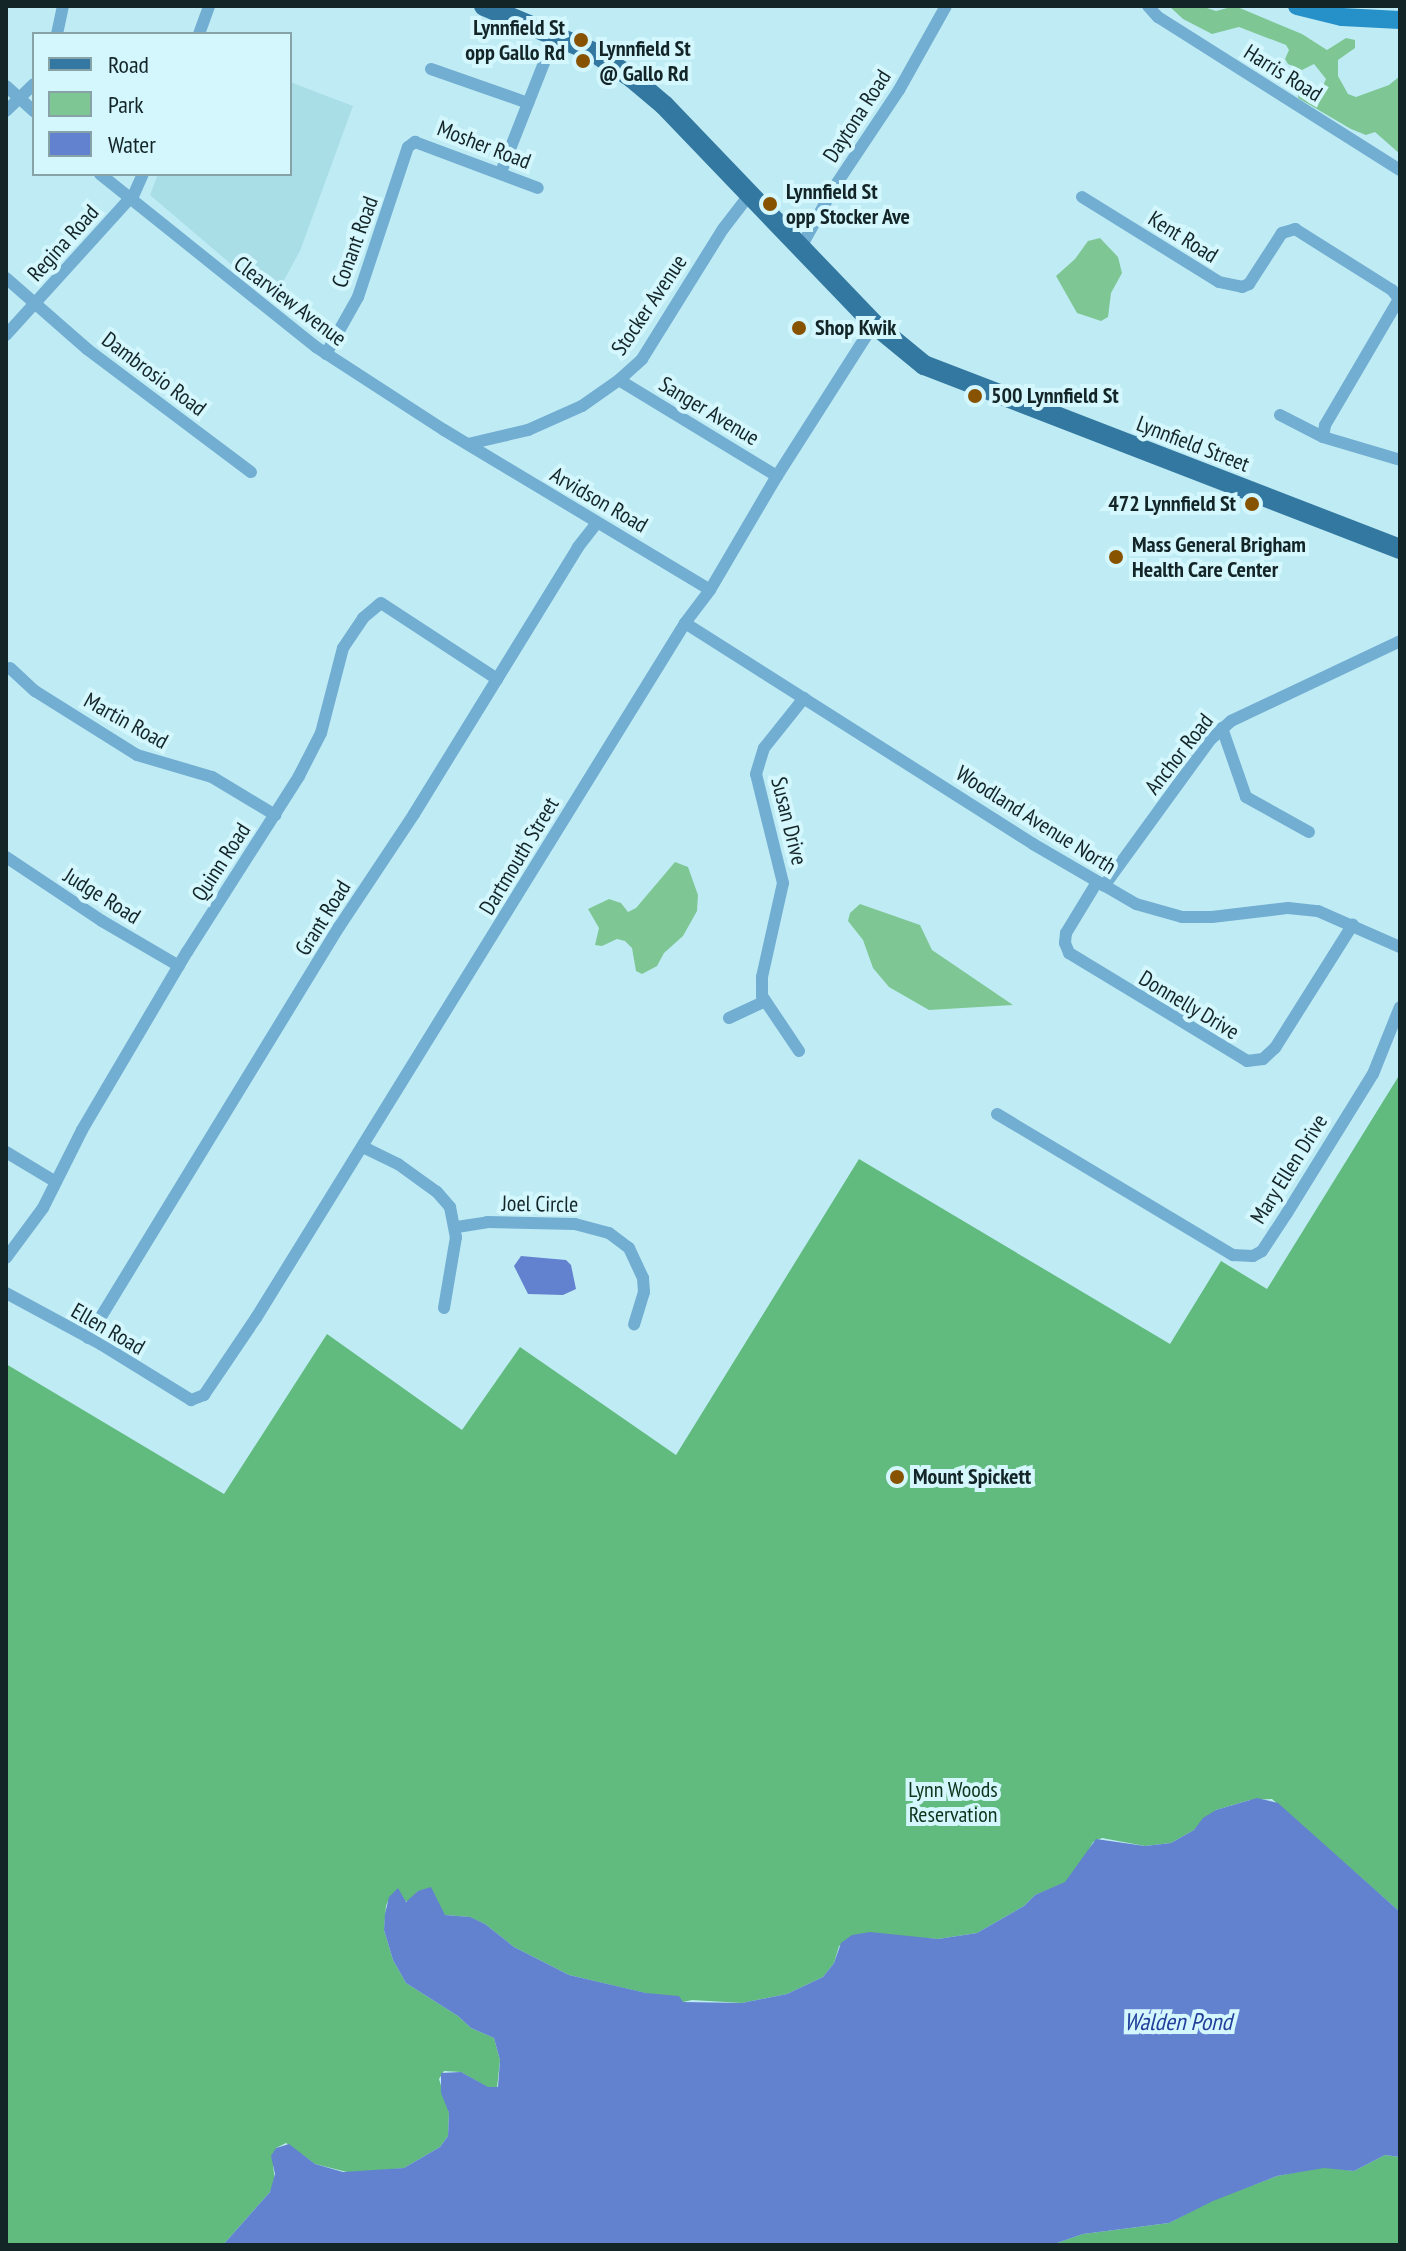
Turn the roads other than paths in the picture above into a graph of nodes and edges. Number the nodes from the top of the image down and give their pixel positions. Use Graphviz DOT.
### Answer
graph roads {
  1 [pos="63,6"];
  2 [pos="209,6"];
  3 [pos="484,6"];
  4 [pos="946,6"];
  5 [pos="1148,6"];
  6 [pos="1297,6"];
  7 [pos="1400,20"];
  8 [pos="57,32"];
  9 [pos="200,32"];
  10 [pos="555,35"];
  11 [pos="431,69"];
  12 [pos="6,86"];
  13 [pos="32,86"];
  14 [pos="22,98"];
  15 [pos="528,103"];
  16 [pos="32,109"];
  17 [pos="6,111"];
  18 [pos="415,142"];
  19 [pos="1400,170"];
  20 [pos="501,172"];
  21 [pos="102,176"];
  22 [pos="142,176"];
  23 [pos="538,188"];
  24 [pos="750,194"];
  25 [pos="1082,197"];
  26 [pos="130,198"];
  27 [pos="801,247"];
  28 [pos="6,278"];
  29 [pos="34,305"];
  30 [pos="874,324"];
  31 [pos="6,335"];
  32 [pos="326,354"];
  33 [pos="619,380"];
  34 [pos="1280,415"];
  35 [pos="1323,437"];
  36 [pos="468,444"];
  37 [pos="1400,460"];
  38 [pos="251,472"];
  39 [pos="777,476"];
  40 [pos="597,523"];
  41 [pos="1399,544"];
  42 [pos="710,590"];
  43 [pos="685,623"];
  44 [pos="1400,641"];
  45 [pos="10,668"];
  46 [pos="497,679"];
  47 [pos="804,698"];
  48 [pos="1222,728"];
  49 [pos="275,815"];
  50 [pos="1309,832"];
  51 [pos="6,857"];
  52 [pos="1101,884"];
  53 [pos="1353,924"];
  54 [pos="1400,947"];
  55 [pos="179,966"];
  56 [pos="764,1002"];
  57 [pos="1400,1007"];
  58 [pos="729,1018"];
  59 [pos="799,1051"];
  60 [pos="997,1114"];
  61 [pos="363,1147"];
  62 [pos="6,1152"];
  63 [pos="56,1182"];
  64 [pos="457,1227"];
  65 [pos="6,1258"];
  66 [pos="6,1293"];
  67 [pos="444,1308"];
  68 [pos="634,1325"];
  69 [pos="88,1338"];
  70 [pos="191,1400"];
  1 -- 8 [label="street"];
  2 -- 9 [label="street"];
  3 -- 10 [label="main road, Lynnfield Street"];
  4 -- 27 [label="street, Daytona Road"];
  5 -- 19 [label="street, Harris Road"];
  6 -- 7 [label="street"];
  10 -- 15 [label="street"];
  10 -- 24 [label="main road, Lynnfield Street"];
  11 -- 15 [label="street"];
  12 -- 14 [label="street"];
  13 -- 14 [label="street"];
  14 -- 16 [label="street"];
  14 -- 17 [label="street"];
  15 -- 20 [label="street"];
  18 -- 20 [label="street, Mosher Road"];
  18 -- 32 [label="street, Conant Road"];
  20 -- 23 [label="street, Mosher Road"];
  21 -- 26 [label="street, Clearview Avenue"];
  22 -- 26 [label="street, Regina Road"];
  24 -- 27 [label="main road, Lynnfield Street"];
  24 -- 33 [label="street, Stocker Avenue"];
  25 -- 35 [label="street, Kent Road"];
  26 -- 29 [label="street, Regina Road"];
  26 -- 32 [label="street, Clearview Avenue"];
  27 -- 30 [label="main road, Lynnfield Street"];
  28 -- 29 [label="street, Dambrosio Road"];
  29 -- 31 [label="street, Regina Road"];
  29 -- 38 [label="street, Dambrosio Road"];
  30 -- 39 [label="street, Dartmouth Street"];
  30 -- 41 [label="main road, Lynnfield Street"];
  32 -- 36 [label="street, Clearview Avenue"];
  33 -- 36 [label="street, Stocker Avenue"];
  33 -- 39 [label="street, Sanger Avenue"];
  34 -- 35 [label="street"];
  35 -- 37 [label="street"];
  36 -- 40 [label="street, Arvidson Road"];
  39 -- 42 [label="street, Dartmouth Street"];
  40 -- 42 [label="street, Arvidson Road"];
  40 -- 46 [label="street, Grant Road"];
  42 -- 43 [label="street, Dartmouth Street"];
  43 -- 47 [label="street, Woodland Avenue North"];
  43 -- 61 [label="street, Dartmouth Street"];
  44 -- 48 [label="street, Anchor Road"];
  45 -- 49 [label="street, Martin Road"];
  46 -- 49 [label="street, Quinn Road"];
  46 -- 69 [label="street, Grant Road"];
  47 -- 52 [label="street, Woodland Avenue North"];
  47 -- 56 [label="street, Susan Drive"];
  48 -- 50 [label="street"];
  48 -- 52 [label="street, Anchor Road"];
  49 -- 55 [label="street, Quinn Road"];
  51 -- 55 [label="street, Judge Road"];
  52 -- 53 [label="street, Woodland Avenue North"];
  52 -- 53 [label="street, Donnelly Drive"];
  53 -- 54 [label="street, Woodland Avenue North"];
  55 -- 63 [label="street, Quinn Road"];
  56 -- 58 [label="street"];
  56 -- 59 [label="street"];
  57 -- 60 [label="street, Mary Ellen Drive"];
  61 -- 64 [label="street"];
  61 -- 70 [label="street, Dartmouth Street"];
  62 -- 63 [label="street"];
  63 -- 65 [label="street, Quinn Road"];
  64 -- 67 [label="street"];
  64 -- 68 [label="street, Joel Circle"];
  66 -- 69 [label="street, Ellen Road"];
  69 -- 70 [label="street, Ellen Road"];
}
